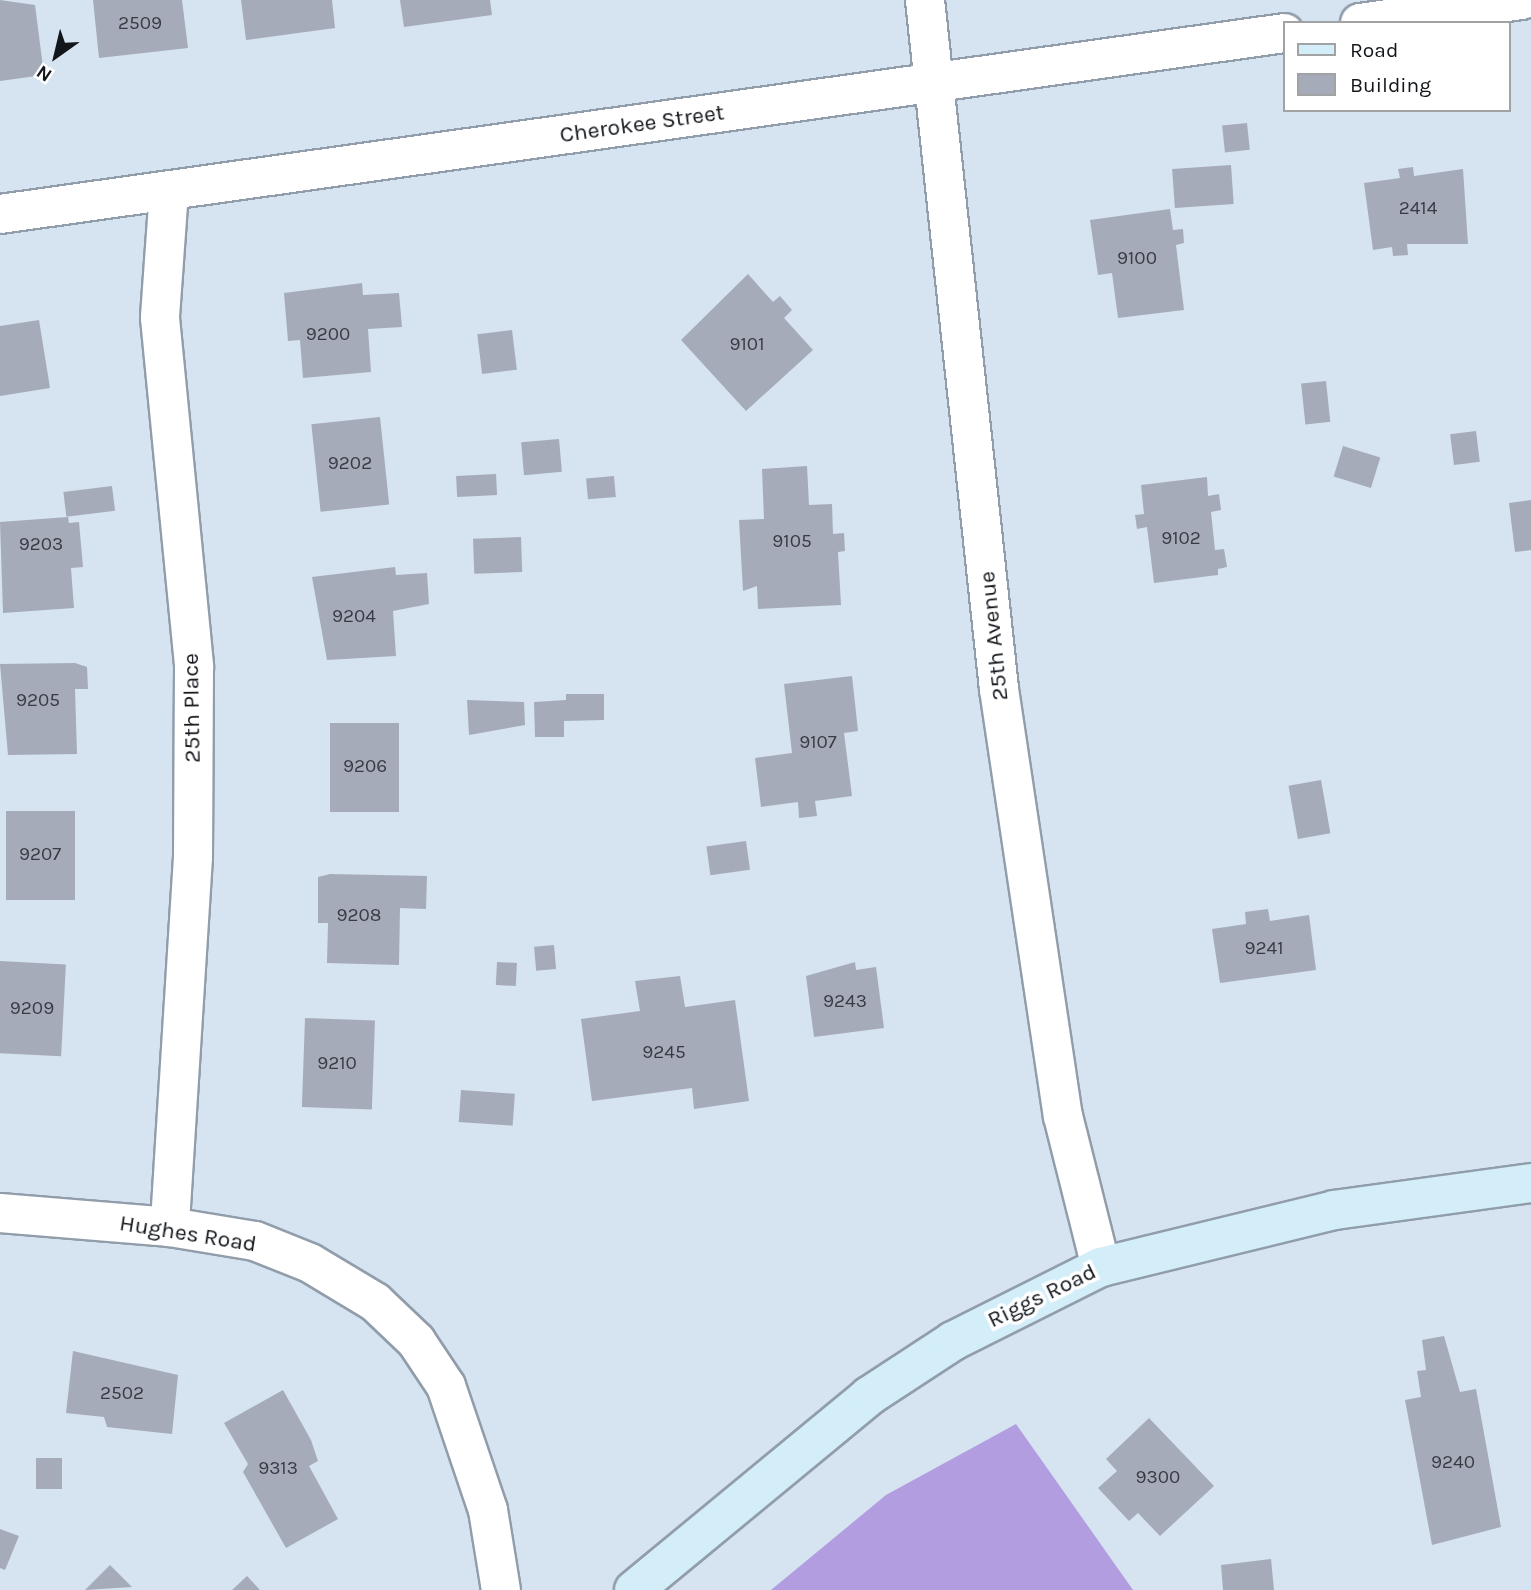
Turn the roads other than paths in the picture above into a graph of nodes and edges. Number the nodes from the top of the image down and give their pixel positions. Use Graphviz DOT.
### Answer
graph roads {
  1 [pos="925,0"];
  2 [pos="1522,0"];
  3 [pos="1374,21"];
  4 [pos="1282,33"];
  5 [pos="936,82"];
  6 [pos="169,191"];
  7 [pos="0,214"];
  8 [pos="1531,1183"];
  9 [pos="0,1213"];
  10 [pos="170,1227"];
  11 [pos="1101,1267"];
  12 [pos="501,1590"];
  13 [pos="634,1590"];
  1 -- 5 [label="street, 25th Avenue"];
  2 -- 3 [label="street"];
  4 -- 5 [label="street, Cherokee Street"];
  5 -- 6 [label="street, Cherokee Street"];
  5 -- 11 [label="street, 25th Avenue"];
  6 -- 7 [label="street, Cherokee Street"];
  6 -- 10 [label="street, 25th Place"];
  8 -- 11 [label="main road, Riggs Road"];
  9 -- 10 [label="street, Hughes Road"];
  10 -- 12 [label="street, Hughes Road"];
  11 -- 13 [label="main road, Riggs Road"];
}
